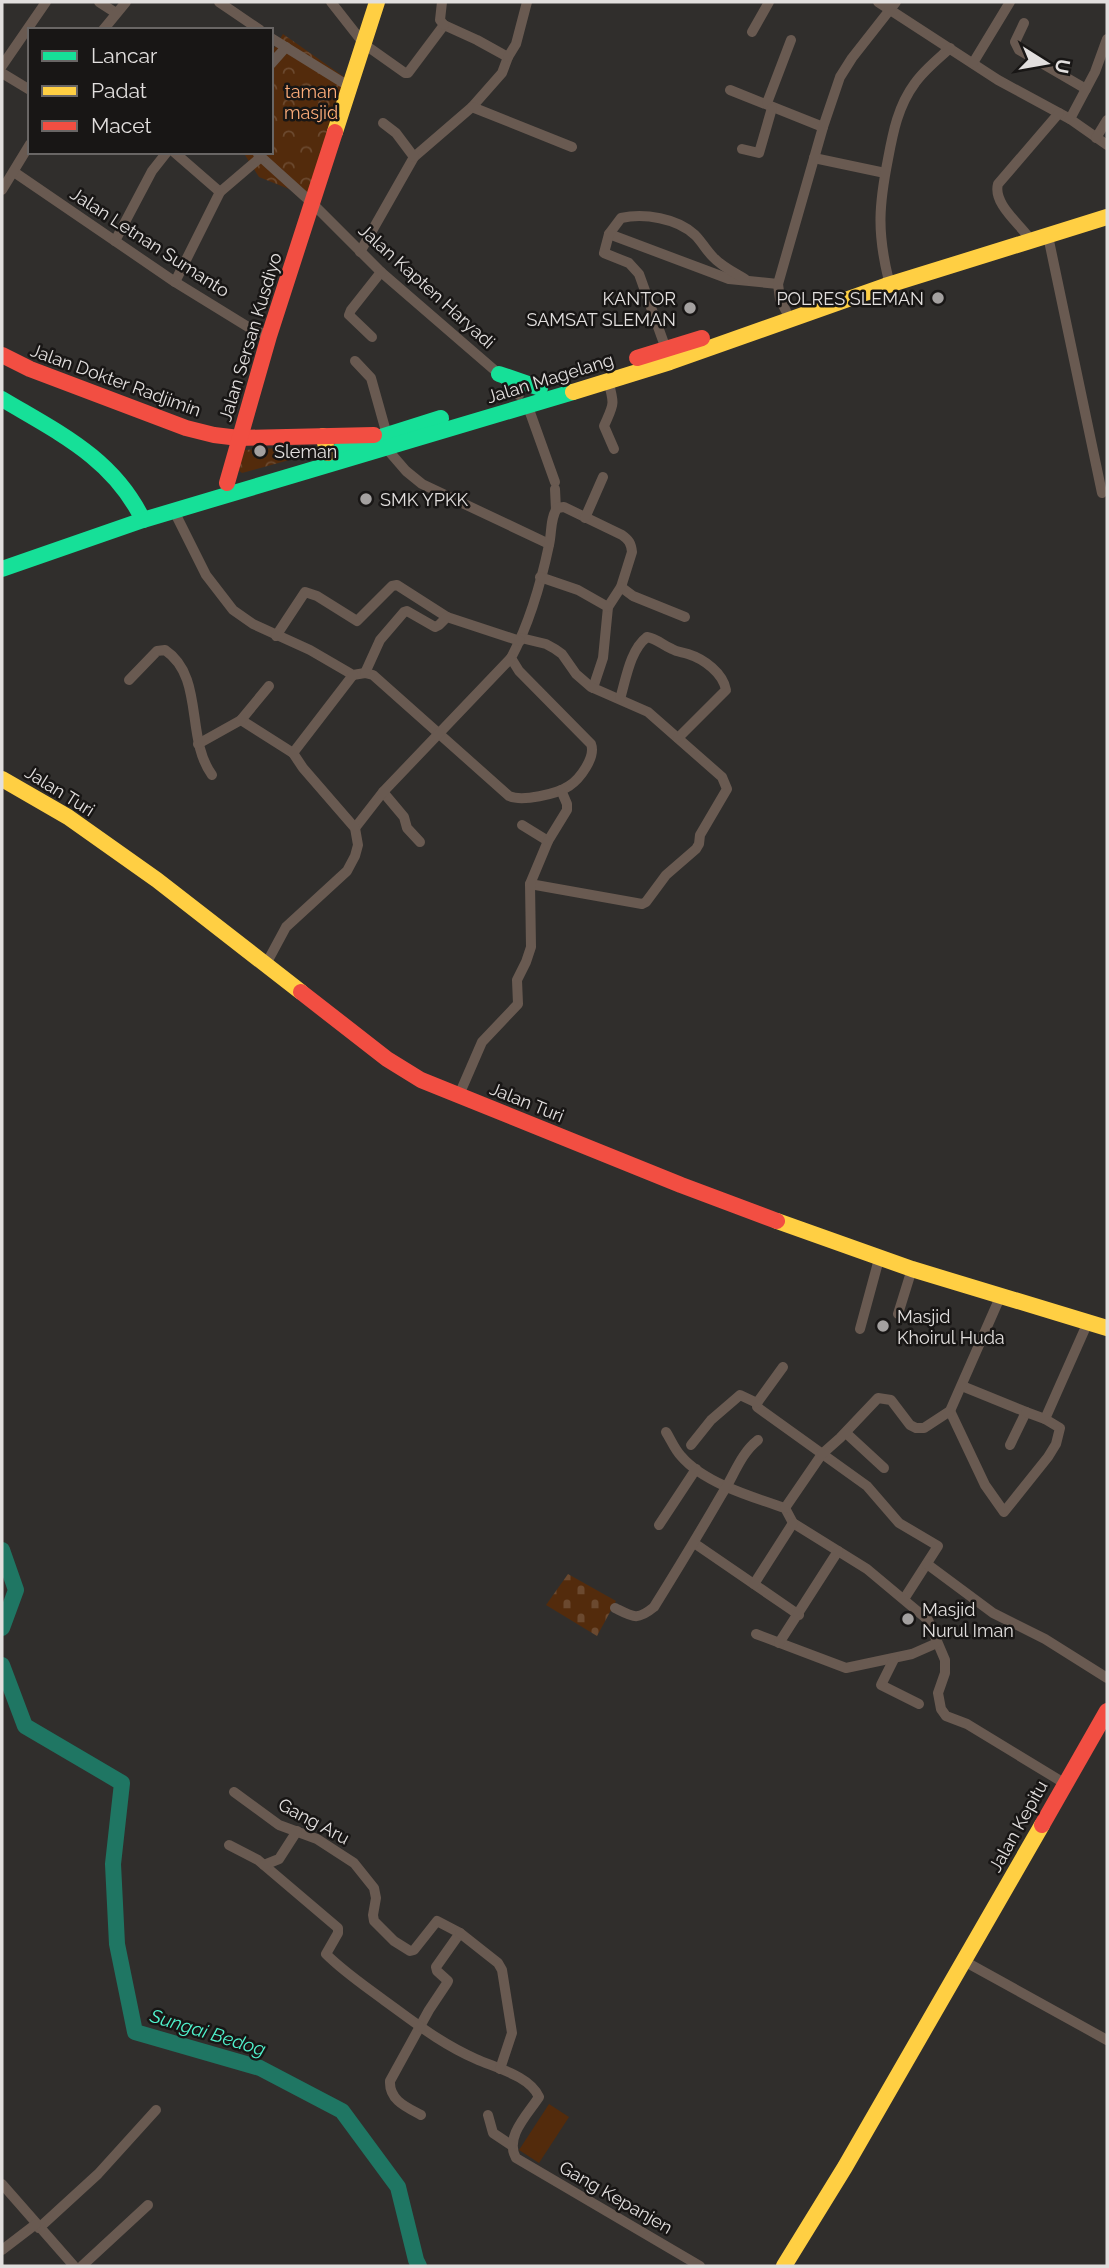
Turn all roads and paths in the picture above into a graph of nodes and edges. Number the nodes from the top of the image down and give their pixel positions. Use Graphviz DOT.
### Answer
graph roads {
  1 [pos="46,2"];
  2 [pos="99,2"];
  3 [pos="125,2"];
  4 [pos="219,2"];
  5 [pos="331,2"];
  6 [pos="377,2"];
  7 [pos="442,2"];
  8 [pos="527,2"];
  9 [pos="769,2"];
  10 [pos="878,2"];
  11 [pos="1010,2"];
  12 [pos="893,6"];
  13 [pos="116,13"];
  14 [pos="1024,23"];
  15 [pos="444,25"];
  16 [pos="28,28"];
  17 [pos="28,28"];
  18 [pos="105,28"];
  19 [pos="257,28"];
  20 [pos="752,32"];
  21 [pos="273,38"];
  22 [pos="1107,38"];
  23 [pos="791,40"];
  24 [pos="364,44"];
  25 [pos="286,47"];
  26 [pos="950,48"];
  27 [pos="508,57"];
  28 [pos="273,62"];
  29 [pos="973,63"];
  30 [pos="2,66"];
  31 [pos="2,73"];
  32 [pos="350,87"];
  33 [pos="28,89"];
  34 [pos="1086,89"];
  35 [pos="730,90"];
  36 [pos="769,106"];
  37 [pos="472,107"];
  38 [pos="1059,113"];
  39 [pos="1070,119"];
  40 [pos="1107,120"];
  41 [pos="383,123"];
  42 [pos="823,127"];
  43 [pos="1096,138"];
  44 [pos="1107,145"];
  45 [pos="572,147"];
  46 [pos="28,148"];
  47 [pos="742,149"];
  48 [pos="173,154"];
  49 [pos="175,154"];
  50 [pos="259,155"];
  51 [pos="414,157"];
  52 [pos="814,158"];
  53 [pos="14,172"];
  54 [pos="885,173"];
  55 [pos="2,190"];
  56 [pos="220,192"];
  57 [pos="312,203"];
  58 [pos="1107,211"];
  59 [pos="1107,218"];
  60 [pos="609,234"];
  61 [pos="1027,234"];
  62 [pos="1048,236"];
  63 [pos="115,241"];
  64 [pos="360,252"];
  65 [pos="381,272"];
  66 [pos="888,277"];
  67 [pos="745,279"];
  68 [pos="175,282"];
  69 [pos="778,284"];
  70 [pos="786,311"];
  71 [pos="269,336"];
  72 [pos="372,337"];
  73 [pos="666,349"];
  74 [pos="2,355"];
  75 [pos="355,361"];
  76 [pos="499,374"];
  77 [pos="608,380"];
  78 [pos="540,388"];
  79 [pos="2,399"];
  80 [pos="523,399"];
  81 [pos="323,436"];
  82 [pos="239,438"];
  83 [pos="387,442"];
  84 [pos="614,449"];
  85 [pos="328,453"];
  86 [pos="603,477"];
  87 [pos="227,484"];
  88 [pos="1102,493"];
  89 [pos="555,510"];
  90 [pos="174,511"];
  91 [pos="142,516"];
  92 [pos="585,518"];
  93 [pos="549,544"];
  94 [pos="2,559"];
  95 [pos="2,569"];
  96 [pos="540,577"];
  97 [pos="621,587"];
  98 [pos="608,607"];
  99 [pos="447,617"];
  100 [pos="685,617"];
  101 [pos="276,636"];
  102 [pos="521,639"];
  103 [pos="511,658"];
  104 [pos="365,673"];
  105 [pos="353,675"];
  106 [pos="129,680"];
  107 [pos="269,686"];
  108 [pos="593,688"];
  109 [pos="620,699"];
  110 [pos="241,720"];
  111 [pos="438,734"];
  112 [pos="678,738"];
  113 [pos="198,744"];
  114 [pos="293,753"];
  115 [pos="212,775"];
  116 [pos="2,779"];
  117 [pos="561,790"];
  118 [pos="383,792"];
  119 [pos="522,825"];
  120 [pos="355,828"];
  121 [pos="548,841"];
  122 [pos="420,842"];
  123 [pos="530,884"];
  124 [pos="265,966"];
  125 [pos="459,1096"];
  126 [pos="879,1258"];
  127 [pos="912,1269"];
  128 [pos="1001,1295"];
  129 [pos="898,1314"];
  130 [pos="1088,1322"];
  131 [pos="1107,1328"];
  132 [pos="860,1329"];
  133 [pos="783,1367"];
  134 [pos="962,1386"];
  135 [pos="757,1402"];
  136 [pos="950,1411"];
  137 [pos="1026,1412"];
  138 [pos="1045,1419"];
  139 [pos="666,1432"];
  140 [pos="846,1433"];
  141 [pos="758,1440"];
  142 [pos="691,1445"];
  143 [pos="1010,1445"];
  144 [pos="821,1454"];
  145 [pos="884,1468"];
  146 [pos="696,1469"];
  147 [pos="726,1488"];
  148 [pos="785,1508"];
  149 [pos="793,1523"];
  150 [pos="659,1525"];
  151 [pos="694,1543"];
  152 [pos="838,1551"];
  153 [pos="927,1564"];
  154 [pos="754,1584"];
  155 [pos="904,1599"];
  156 [pos="615,1608"];
  157 [pos="799,1615"];
  158 [pos="756,1634"];
  159 [pos="779,1643"];
  160 [pos="937,1643"];
  161 [pos="894,1659"];
  162 [pos="1107,1678"];
  163 [pos="919,1704"];
  164 [pos="1107,1711"];
  165 [pos="1064,1783"];
  166 [pos="234,1792"];
  167 [pos="297,1831"];
  168 [pos="229,1845"];
  169 [pos="264,1865"];
  170 [pos="460,1933"];
  171 [pos="964,1961"];
  172 [pos="419,2028"];
  173 [pos="1107,2039"];
  174 [pos="500,2069"];
  175 [pos="156,2110"];
  176 [pos="421,2115"];
  177 [pos="488,2115"];
  178 [pos="511,2145"];
  179 [pos="2,2184"];
  180 [pos="148,2205"];
  181 [pos="38,2226"];
  182 [pos="2,2250"];
  183 [pos="74,2265"];
  184 [pos="699,2266"];
  185 [pos="783,2266"];
  1 -- 16 [label="street"];
  2 -- 13 [label="street"];
  3 -- 13 [label="street"];
  4 -- 19 [label="street"];
  5 -- 24 [label="street"];
  6 -- 24 [label="main road, Jalan Sersan Kusdiyo"];
  7 -- 15 [label="street"];
  8 -- 27 [label="street"];
  9 -- 20 [label="street"];
  10 -- 12 [label="street"];
  11 -- 29 [label="street"];
  12 -- 26 [label="street"];
  12 -- 42 [label="street"];
  13 -- 18 [label="street"];
  14 -- 34 [label="street"];
  15 -- 24 [label="street"];
  15 -- 27 [label="street"];
  17 -- 30 [label="street"];
  21 -- 25 [label="street"];
  22 -- 34 [label="street"];
  23 -- 36 [label="street"];
  24 -- 32 [label="main road, Jalan Sersan Kusdiyo"];
  25 -- 28 [label="street"];
  25 -- 32 [label="street"];
  26 -- 29 [label="street"];
  26 -- 54 [label="street"];
  27 -- 37 [label="street"];
  29 -- 38 [label="street"];
  31 -- 33 [label="street"];
  32 -- 57 [label="main road, Jalan Sersan Kusdiyo"];
  34 -- 39 [label="street"];
  35 -- 36 [label="street"];
  36 -- 42 [label="street"];
  36 -- 47 [label="street"];
  37 -- 45 [label="street"];
  37 -- 51 [label="street"];
  38 -- 39 [label="street"];
  38 -- 61 [label="street"];
  39 -- 43 [label="street"];
  40 -- 43 [label="street"];
  41 -- 51 [label="street"];
  42 -- 52 [label="street"];
  43 -- 44 [label="street"];
  46 -- 53 [label="street"];
  48 -- 63 [label="street"];
  49 -- 56 [label="street"];
  50 -- 56 [label="street"];
  50 -- 57 [label="street, Jalan Kapten Haryadi"];
  51 -- 64 [label="street"];
  52 -- 54 [label="street"];
  52 -- 69 [label="street"];
  53 -- 55 [label="street"];
  53 -- 63 [label="street, Jalan Letnan Sumanto"];
  54 -- 66 [label="street"];
  56 -- 68 [label="street"];
  57 -- 64 [label="street, Jalan Kapten Haryadi"];
  57 -- 71 [label="main road, Jalan Sersan Kusdiyo"];
  58 -- 61 [label="main road, Jalan Magelang"];
  59 -- 62 [label="main road, Jalan Magelang"];
  60 -- 67 [label="street"];
  60 -- 67 [label="street"];
  60 -- 73 [label="street"];
  61 -- 66 [label="main road, Jalan Magelang"];
  62 -- 77 [label="main road, Jalan Magelang"];
  62 -- 88 [label="street"];
  63 -- 68 [label="street, Jalan Letnan Sumanto"];
  64 -- 65 [label="street, Jalan Kapten Haryadi"];
  65 -- 72 [label="street"];
  65 -- 76 [label="street, Jalan Kapten Haryadi"];
  66 -- 70 [label="main road, Jalan Magelang"];
  67 -- 69 [label="street"];
  68 -- 71 [label="street, Jalan Letnan Sumanto"];
  69 -- 70 [label="street"];
  70 -- 73 [label="main road, Jalan Magelang"];
  71 -- 82 [label="main road, Jalan Sersan Kusdiyo"];
  73 -- 78 [label="main road, Jalan Magelang"];
  74 -- 82 [label="main road, Jalan Dokter Radjimin"];
  75 -- 83 [label="street"];
  76 -- 78 [label="main road"];
  76 -- 80 [label="street, Jalan Kapten Haryadi"];
  77 -- 80 [label="main road, Jalan Magelang"];
  77 -- 84 [label="street"];
  78 -- 80 [label="main road, Jalan Magelang"];
  79 -- 91 [label="main road"];
  80 -- 83 [label="main road, Jalan Magelang"];
  80 -- 89 [label="street"];
  81 -- 82 [label="main road, Jalan Dokter Radjimin"];
  81 -- 83 [label="main road, Jalan Dokter Radjimin"];
  81 -- 85 [label="main road"];
  82 -- 87 [label="main road, Jalan Sersan Kusdiyo"];
  83 -- 85 [label="main road, Jalan Magelang"];
  83 -- 90 [label="main road, Jalan Magelang"];
  83 -- 93 [label="street"];
  85 -- 87 [label="main road, Jalan Magelang"];
  86 -- 92 [label="street"];
  87 -- 91 [label="main road, Jalan Magelang"];
  89 -- 92 [label="street"];
  89 -- 93 [label="street"];
  90 -- 91 [label="main road, Jalan Magelang"];
  90 -- 101 [label="street"];
  91 -- 94 [label="main road, Jalan Magelang"];
  91 -- 95 [label="main road, Jalan Magelang"];
  92 -- 97 [label="street"];
  93 -- 96 [label="street"];
  96 -- 98 [label="street"];
  96 -- 102 [label="street"];
  97 -- 98 [label="street"];
  97 -- 100 [label="street"];
  98 -- 108 [label="street"];
  99 -- 101 [label="street"];
  99 -- 102 [label="street"];
  99 -- 104 [label="street"];
  101 -- 105 [label="street"];
  102 -- 103 [label="street"];
  102 -- 108 [label="street"];
  103 -- 111 [label="street"];
  103 -- 117 [label="street"];
  104 -- 105 [label="street"];
  104 -- 111 [label="street"];
  105 -- 114 [label="street"];
  106 -- 113 [label="street"];
  107 -- 110 [label="street"];
  108 -- 109 [label="street"];
  109 -- 112 [label="street"];
  109 -- 112 [label="street"];
  110 -- 113 [label="street"];
  110 -- 114 [label="street"];
  111 -- 117 [label="street"];
  111 -- 118 [label="street"];
  112 -- 123 [label="street"];
  113 -- 115 [label="street"];
  114 -- 120 [label="street"];
  116 -- 124 [label="main road, Jalan Turi"];
  117 -- 121 [label="street"];
  118 -- 120 [label="street"];
  118 -- 122 [label="street"];
  119 -- 121 [label="street"];
  120 -- 124 [label="street"];
  121 -- 123 [label="street"];
  123 -- 125 [label="street"];
  124 -- 125 [label="main road, Jalan Turi"];
  125 -- 126 [label="main road, Jalan Turi"];
  126 -- 127 [label="main road, Jalan Turi"];
  126 -- 132 [label="street"];
  127 -- 128 [label="main road, Jalan Turi"];
  127 -- 129 [label="street"];
  128 -- 130 [label="main road, Jalan Turi"];
  128 -- 134 [label="street"];
  130 -- 131 [label="main road, Jalan Turi"];
  130 -- 138 [label="street"];
  133 -- 135 [label="street"];
  134 -- 136 [label="street"];
  134 -- 137 [label="street"];
  135 -- 142 [label="street"];
  135 -- 144 [label="street"];
  136 -- 138 [label="street"];
  136 -- 140 [label="street"];
  137 -- 138 [label="street"];
  137 -- 143 [label="street"];
  139 -- 146 [label="street"];
  140 -- 144 [label="street"];
  140 -- 145 [label="street"];
  141 -- 147 [label="street"];
  144 -- 148 [label="street"];
  144 -- 153 [label="street"];
  146 -- 147 [label="street"];
  146 -- 150 [label="street"];
  147 -- 148 [label="street"];
  147 -- 151 [label="street"];
  148 -- 149 [label="street"];
  149 -- 152 [label="street"];
  149 -- 154 [label="street"];
  151 -- 154 [label="street"];
  151 -- 156 [label="street"];
  152 -- 155 [label="street"];
  152 -- 157 [label="street"];
  153 -- 155 [label="street"];
  153 -- 162 [label="street"];
  154 -- 157 [label="street"];
  155 -- 160 [label="street"];
  157 -- 159 [label="street"];
  158 -- 159 [label="street"];
  159 -- 161 [label="street"];
  160 -- 161 [label="street"];
  160 -- 165 [label="street"];
  161 -- 163 [label="street"];
  164 -- 165 [label="main road, Jalan Kepitu"];
  165 -- 171 [label="main road, Jalan Kepitu"];
  166 -- 167 [label="street, Gang Aru"];
  167 -- 169 [label="street"];
  167 -- 170 [label="street, Gang Aru"];
  168 -- 169 [label="street"];
  169 -- 172 [label="street"];
  170 -- 172 [label="street"];
  170 -- 174 [label="street"];
  171 -- 173 [label="street"];
  171 -- 185 [label="main road, Jalan Kepitu"];
  172 -- 174 [label="street"];
  172 -- 176 [label="street"];
  174 -- 178 [label="street"];
  175 -- 181 [label="street"];
  177 -- 178 [label="street"];
  178 -- 184 [label="street, Gang Kepanjen"];
  179 -- 181 [label="street"];
  180 -- 183 [label="street"];
  181 -- 182 [label="street"];
  181 -- 183 [label="street"];
}
